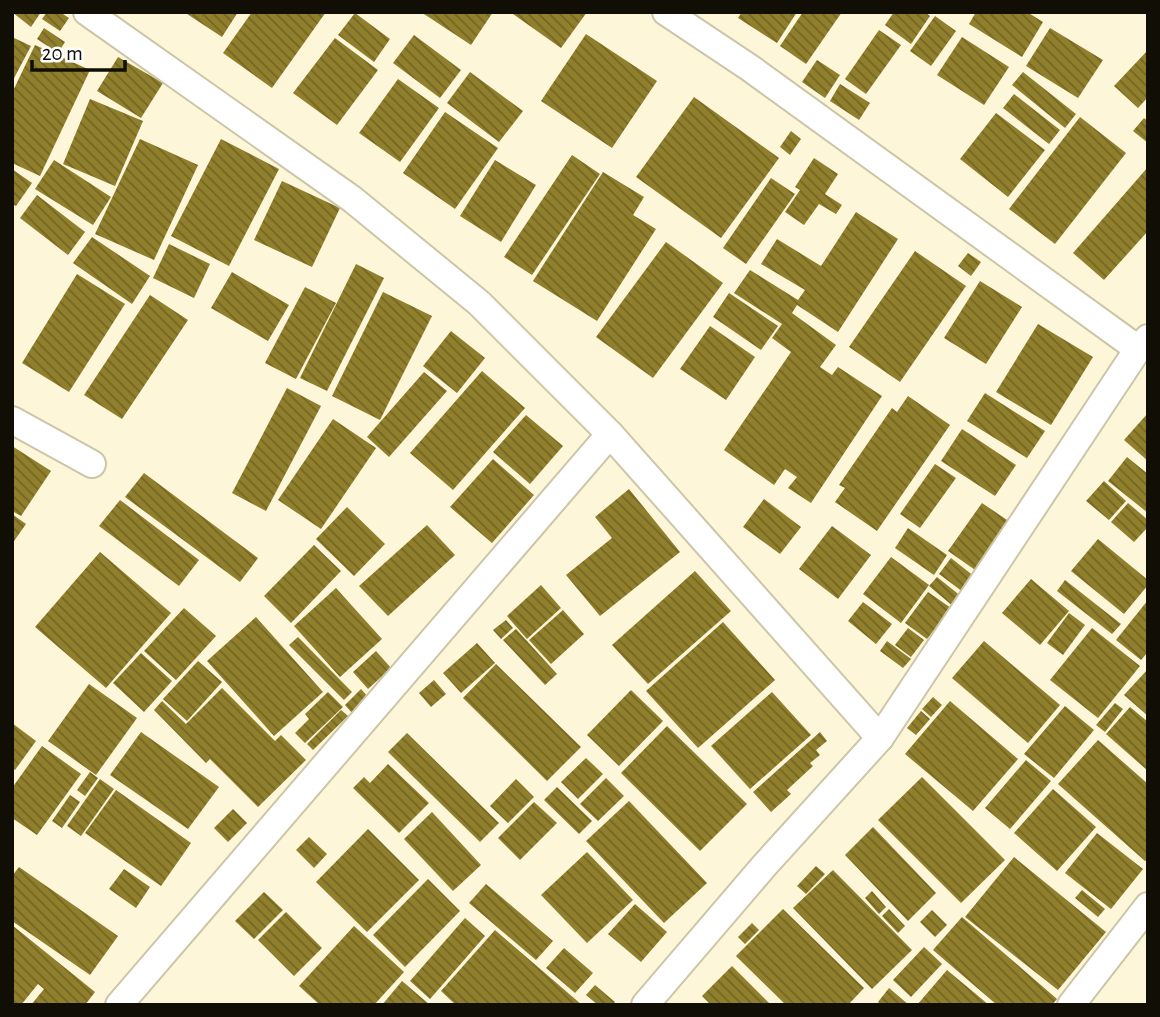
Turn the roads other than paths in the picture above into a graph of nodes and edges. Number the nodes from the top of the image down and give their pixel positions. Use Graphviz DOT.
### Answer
graph roads {
  1 [pos="87,12"];
  2 [pos="666,12"];
  3 [pos="1143,343"];
  4 [pos="12,420"];
  5 [pos="610,434"];
  6 [pos="92,464"];
  7 [pos="880,738"];
  8 [pos="1148,906"];
  9 [pos="119,1005"];
  10 [pos="645,1005"];
  11 [pos="1070,1005"];
  1 -- 5 [label="street"];
  2 -- 3 [label="street"];
  3 -- 7 [label="street"];
  4 -- 6 [label="street"];
  5 -- 7 [label="street"];
  5 -- 9 [label="street"];
  7 -- 10 [label="street"];
  8 -- 11 [label="street"];
}
